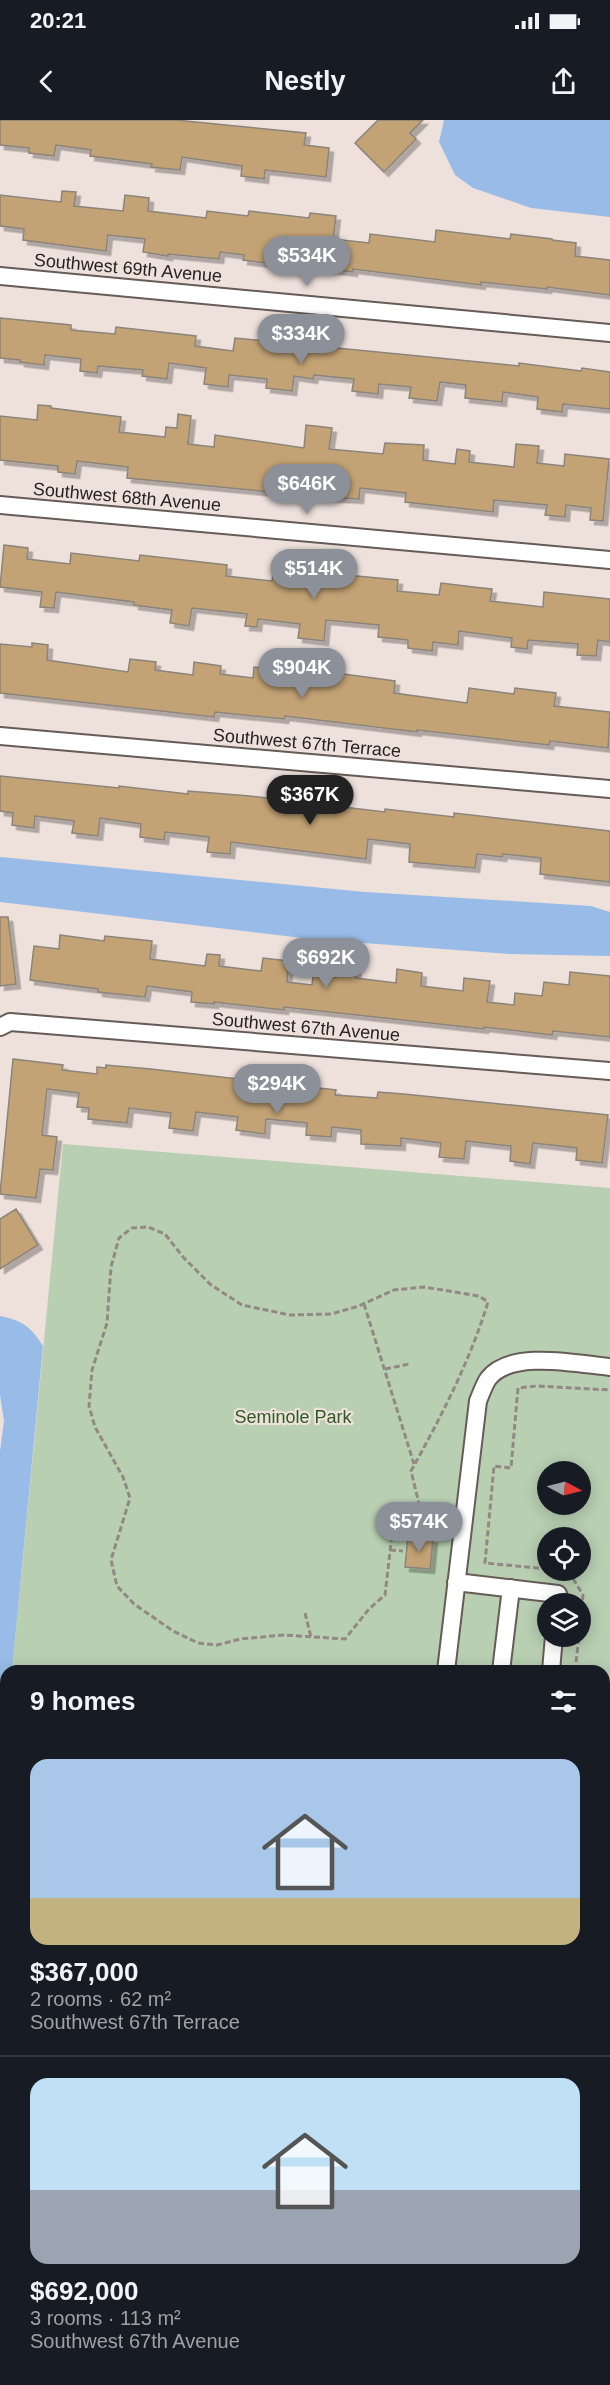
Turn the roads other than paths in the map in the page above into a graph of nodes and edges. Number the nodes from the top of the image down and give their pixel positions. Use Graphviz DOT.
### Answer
graph roads {
  1 [pos="0,276"];
  2 [pos="610,333"];
  3 [pos="0,505"];
  4 [pos="610,560"];
  5 [pos="0,736"];
  6 [pos="610,789"];
  7 [pos="0,1027"];
  8 [pos="610,1071"];
  9 [pos="610,1367"];
  10 [pos="456,1582"];
  11 [pos="511,1588"];
  12 [pos="550,1593"];
  13 [pos="553,1647"];
  14 [pos="447,1665"];
  15 [pos="502,1665"];
  16 [pos="552,1665"];
  1 -- 2 [label="street, Southwest 69th Avenue"];
  3 -- 4 [label="street, Southwest 68th Avenue"];
  5 -- 6 [label="street, Southwest 67th Terrace"];
  7 -- 8 [label="street, Southwest 67th Avenue"];
  9 -- 10 [label="street"];
  10 -- 11 [label="street"];
  10 -- 14 [label="street"];
  11 -- 12 [label="street"];
  11 -- 15 [label="street"];
  13 -- 16 [label="street"];
}
